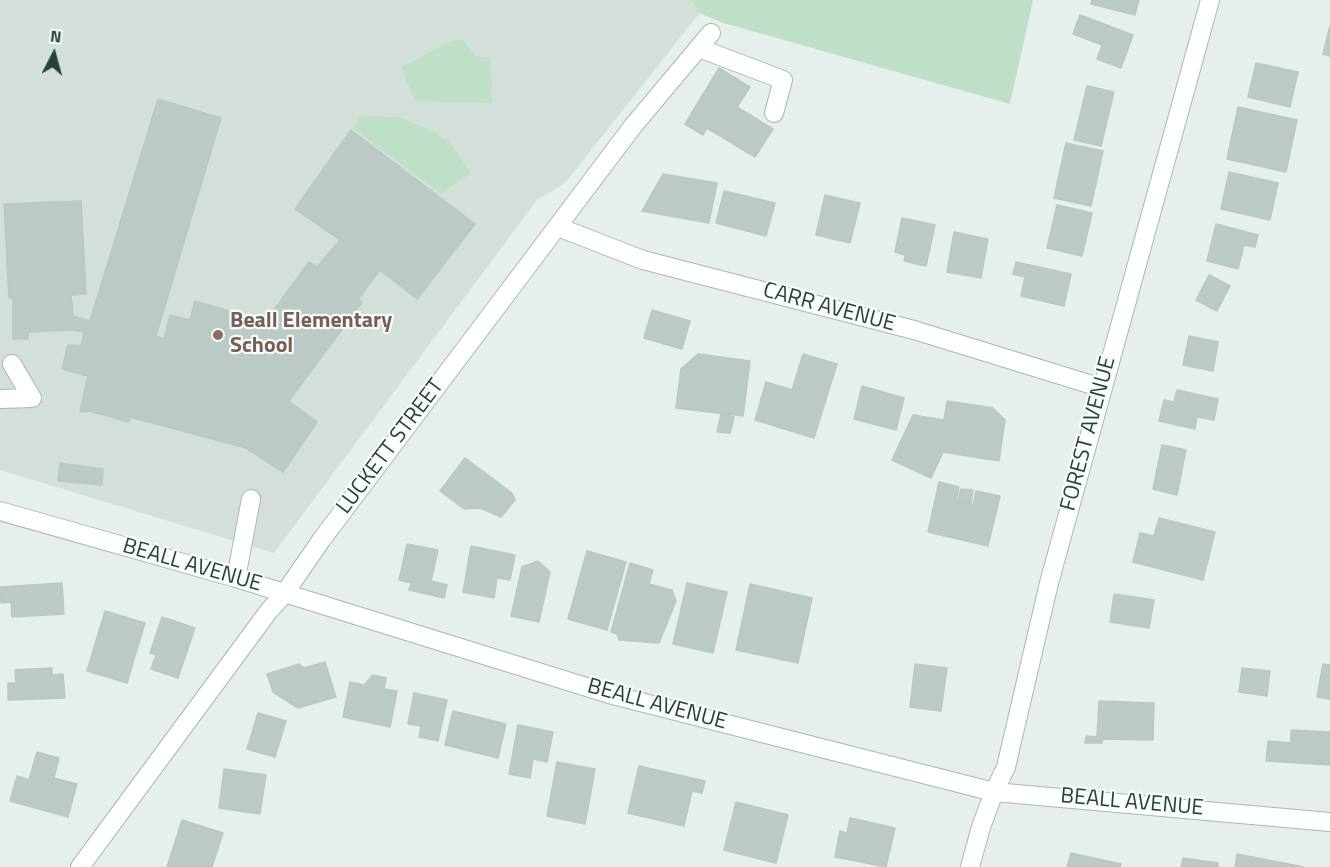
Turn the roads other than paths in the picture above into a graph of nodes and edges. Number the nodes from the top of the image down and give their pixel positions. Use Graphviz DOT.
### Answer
graph roads {
  1 [pos="1210,0"];
  2 [pos="711,33"];
  3 [pos="699,48"];
  4 [pos="774,113"];
  5 [pos="558,227"];
  6 [pos="12,364"];
  7 [pos="1102,388"];
  8 [pos="0,399"];
  9 [pos="251,498"];
  10 [pos="0,511"];
  11 [pos="236,578"];
  12 [pos="284,594"];
  13 [pos="994,792"];
  14 [pos="1330,822"];
  15 [pos="80,867"];
  16 [pos="970,867"];
  1 -- 7 [label="street, FOREST AVENUE"];
  2 -- 3 [label="street, LUCKETT STREET"];
  3 -- 4 [label="street"];
  3 -- 5 [label="street, LUCKETT STREET"];
  5 -- 7 [label="street, CARR AVENUE"];
  5 -- 12 [label="street, LUCKETT STREET"];
  6 -- 8 [label="street"];
  7 -- 13 [label="street, FOREST AVENUE"];
  9 -- 11 [label="street"];
  10 -- 11 [label="street, BEALL AVENUE"];
  11 -- 12 [label="street, BEALL AVENUE"];
  12 -- 13 [label="street, BEALL AVENUE"];
  12 -- 15 [label="street, LUCKETT STREET"];
  13 -- 14 [label="street, BEALL AVENUE"];
  13 -- 16 [label="street, FOREST AVENUE"];
}
